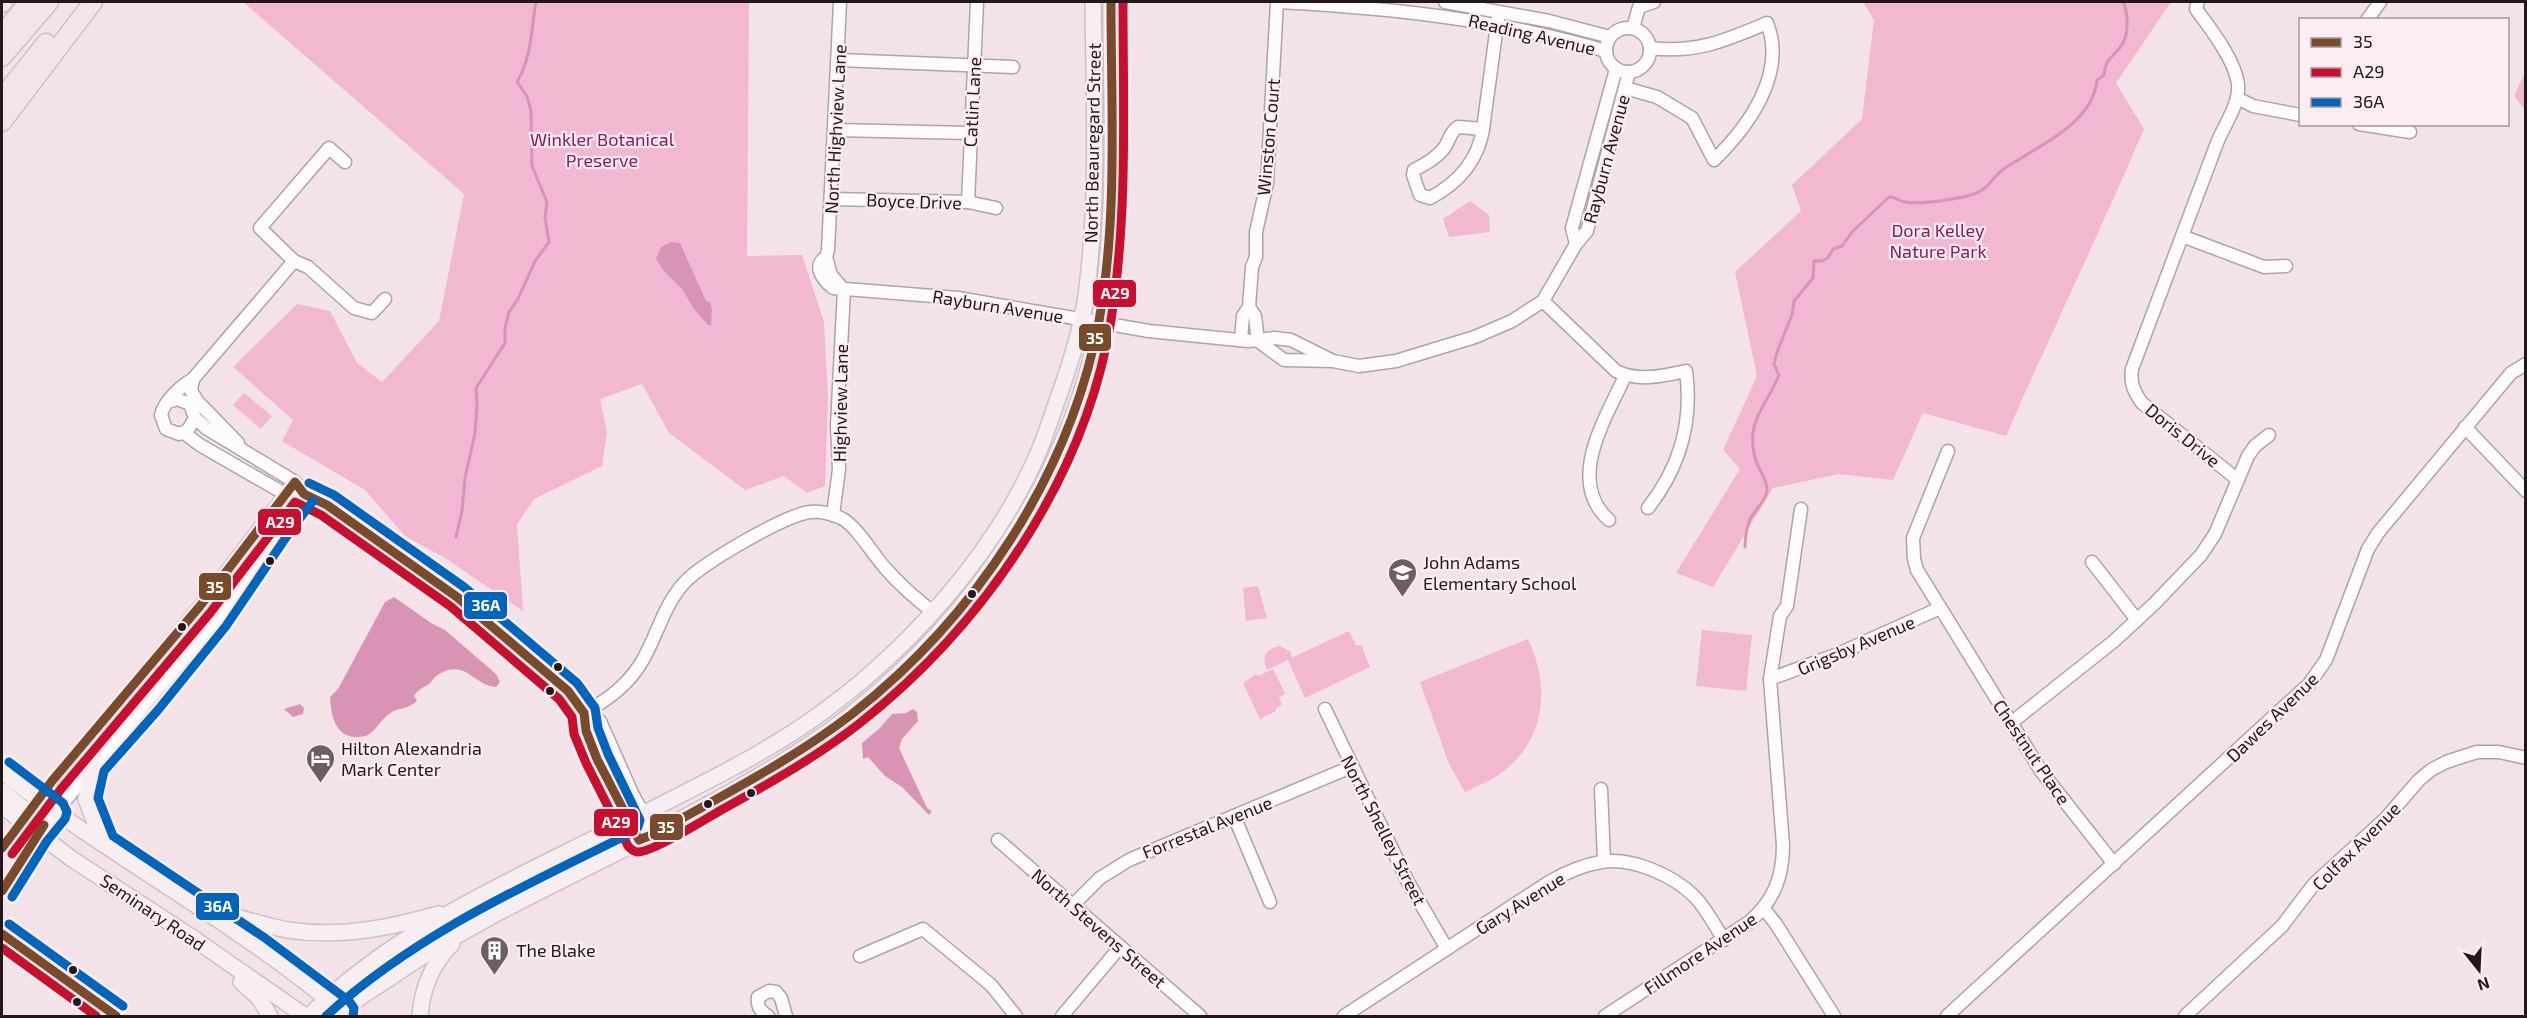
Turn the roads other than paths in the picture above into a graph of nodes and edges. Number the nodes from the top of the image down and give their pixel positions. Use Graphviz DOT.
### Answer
graph roads {
  1 [pos="29,2"];
  2 [pos="49,2"];
  3 [pos="78,2"];
  4 [pos="93,2"];
  5 [pos="840,2"];
  6 [pos="977,2"];
  7 [pos="1093,2"];
  8 [pos="1111,2"];
  9 [pos="1277,2"];
  10 [pos="1445,2"];
  11 [pos="1459,2"];
  12 [pos="1654,2"];
  13 [pos="2380,2"];
  14 [pos="1635,4"];
  15 [pos="2197,5"];
  16 [pos="1499,11"];
  17 [pos="1456,17"];
  18 [pos="2368,18"];
  19 [pos="1497,24"];
  20 [pos="1633,28"];
  21 [pos="2,34"];
  22 [pos="1610,37"];
  23 [pos="1650,48"];
  24 [pos="1605,51"];
  25 [pos="2,57"];
  26 [pos="839,60"];
  27 [pos="974,65"];
  28 [pos="1013,67"];
  29 [pos="1616,69"];
  30 [pos="1629,72"];
  31 [pos="1625,88"];
  32 [pos="2,98"];
  33 [pos="2237,98"];
  34 [pos="2299,115"];
  35 [pos="2,122"];
  36 [pos="2372,126"];
  37 [pos="1484,129"];
  38 [pos="835,130"];
  39 [pos="2410,132"];
  40 [pos="969,133"];
  41 [pos="345,162"];
  42 [pos="832,199"];
  43 [pos="968,202"];
  44 [pos="996,208"];
  45 [pos="2182,236"];
  46 [pos="1576,244"];
  47 [pos="294,261"];
  48 [pos="2286,266"];
  49 [pos="844,290"];
  50 [pos="385,299"];
  51 [pos="1543,301"];
  52 [pos="1249,307"];
  53 [pos="1081,319"];
  54 [pos="1099,323"];
  55 [pos="1241,340"];
  56 [pos="1258,341"];
  57 [pos="1333,361"];
  58 [pos="2526,364"];
  59 [pos="1625,375"];
  60 [pos="193,379"];
  61 [pos="168,402"];
  62 [pos="195,418"];
  63 [pos="2465,427"];
  64 [pos="184,433"];
  65 [pos="2269,435"];
  66 [pos="244,451"];
  67 [pos="1948,451"];
  68 [pos="2238,480"];
  69 [pos="295,482"];
  70 [pos="2526,491"];
  71 [pos="285,494"];
  72 [pos="304,494"];
  73 [pos="1648,508"];
  74 [pos="1801,509"];
  75 [pos="833,515"];
  76 [pos="1609,520"];
  77 [pos="2092,562"];
  78 [pos="1940,608"];
  79 [pos="933,612"];
  80 [pos="2137,620"];
  81 [pos="1770,679"];
  82 [pos="1325,709"];
  83 [pos="584,713"];
  84 [pos="2011,723"];
  85 [pos="2526,758"];
  86 [pos="93,765"];
  87 [pos="1352,767"];
  88 [pos="2,772"];
  89 [pos="1601,789"];
  90 [pos="2,791"];
  91 [pos="2,806"];
  92 [pos="29,811"];
  93 [pos="55,812"];
  94 [pos="643,813"];
  95 [pos="1234,816"];
  96 [pos="628,821"];
  97 [pos="44,825"];
  98 [pos="654,834"];
  99 [pos="639,840"];
  100 [pos="998,840"];
  101 [pos="103,844"];
  102 [pos="1604,861"];
  103 [pos="2114,864"];
  104 [pos="1270,902"];
  105 [pos="192,904"];
  106 [pos="1073,905"];
  107 [pos="462,907"];
  108 [pos="1764,909"];
  109 [pos="467,928"];
  110 [pos="187,934"];
  111 [pos="1724,940"];
  112 [pos="1120,947"];
  113 [pos="1447,949"];
  114 [pos="860,956"];
  115 [pos="327,999"];
  116 [pos="342,1015"];
  117 [pos="270,1017"];
  118 [pos="307,1017"];
  119 [pos="420,1017"];
  120 [pos="768,1017"];
  121 [pos="786,1017"];
  122 [pos="1016,1017"];
  123 [pos="1062,1017"];
  124 [pos="1200,1017"];
  125 [pos="1344,1017"];
  126 [pos="1605,1017"];
  127 [pos="1834,1017"];
  128 [pos="1947,1017"];
  129 [pos="2185,1017"];
  1 -- 21 [label="highway"];
  2 -- 25 [label="highway"];
  3 -- 32 [label="highway"];
  4 -- 35 [label="highway"];
  5 -- 26 [label="street, North Highview Lane"];
  6 -- 27 [label="street, Catlin Lane"];
  7 -- 53 [label="main road, North Beauregard Street"];
  8 -- 54 [label="main road, North Beauregard Street"];
  9 -- 17 [label="street, Reading Avenue"];
  9 -- 52 [label="street, Winston Court"];
  10 -- 11 [label="street, Reading Avenue"];
  11 -- 16 [label="street, Reading Avenue"];
  11 -- 17 [label="street"];
  12 -- 14 [label="street"];
  13 -- 18 [label="street"];
  14 -- 20 [label="street"];
  15 -- 33 [label="street"];
  16 -- 19 [label="street"];
  16 -- 22 [label="street, Reading Avenue"];
  17 -- 19 [label="street, Reading Avenue"];
  19 -- 24 [label="street, Reading Avenue"];
  19 -- 37 [label="street"];
  20 -- 22 [label="street"];
  20 -- 23 [label="street"];
  22 -- 24 [label="street"];
  23 -- 30 [label="street"];
  23 -- 31 [label="street"];
  24 -- 29 [label="street"];
  26 -- 27 [label="street"];
  26 -- 38 [label="street, North Highview Lane"];
  27 -- 28 [label="street"];
  27 -- 40 [label="street, Catlin Lane"];
  29 -- 30 [label="street"];
  29 -- 46 [label="street, Rayburn Avenue"];
  30 -- 31 [label="street, Rayburn Avenue"];
  31 -- 46 [label="street, Rayburn Avenue"];
  33 -- 34 [label="street"];
  33 -- 45 [label="street, Doris Drive"];
  36 -- 39 [label="street"];
  37 -- 37 [label="street"];
  38 -- 40 [label="street"];
  38 -- 42 [label="street, North Highview Lane"];
  40 -- 43 [label="street, Catlin Lane"];
  41 -- 47 [label="street"];
  42 -- 43 [label="street, Boyce Drive"];
  42 -- 49 [label="street, North Highview Lane"];
  43 -- 44 [label="street, Boyce Drive"];
  45 -- 48 [label="street"];
  45 -- 68 [label="street, Doris Drive"];
  46 -- 51 [label="street, Rayburn Avenue"];
  47 -- 50 [label="street"];
  47 -- 60 [label="street"];
  49 -- 53 [label="street, Rayburn Avenue"];
  49 -- 75 [label="street, Highview Lane"];
  51 -- 57 [label="street, Rayburn Avenue"];
  51 -- 59 [label="street"];
  52 -- 55 [label="street, Winston Court"];
  52 -- 56 [label="street, Winston Court"];
  53 -- 54 [label="street, Rayburn Avenue"];
  53 -- 79 [label="main road, North Beauregard Street"];
  54 -- 55 [label="street, Rayburn Avenue"];
  54 -- 98 [label="main road, North Beauregard Street"];
  55 -- 56 [label="street, Rayburn Avenue"];
  56 -- 57 [label="street, Rayburn Avenue"];
  56 -- 57 [label="street, Rayburn Avenue"];
  58 -- 63 [label="street, Dawes Avenue"];
  59 -- 73 [label="street"];
  59 -- 76 [label="street"];
  60 -- 61 [label="street"];
  60 -- 66 [label="street"];
  61 -- 62 [label="street"];
  61 -- 64 [label="street"];
  62 -- 64 [label="street"];
  62 -- 66 [label="street"];
  63 -- 70 [label="street"];
  63 -- 103 [label="street, Dawes Avenue"];
  64 -- 71 [label="street"];
  65 -- 68 [label="street"];
  66 -- 69 [label="street"];
  67 -- 78 [label="street, Chestnut Place"];
  68 -- 80 [label="street, Doris Drive"];
  69 -- 71 [label="street"];
  69 -- 72 [label="street"];
  71 -- 72 [label="street"];
  71 -- 92 [label="street"];
  72 -- 83 [label="street"];
  72 -- 86 [label="street"];
  74 -- 81 [label="street"];
  75 -- 79 [label="street"];
  75 -- 83 [label="street"];
  77 -- 80 [label="street"];
  78 -- 81 [label="street, Grigsby Avenue"];
  78 -- 84 [label="street, Chestnut Place"];
  79 -- 94 [label="main road, North Beauregard Street"];
  80 -- 84 [label="street, Doris Drive"];
  81 -- 108 [label="street"];
  82 -- 87 [label="street, North Shelley Street"];
  83 -- 94 [label="street"];
  83 -- 96 [label="street"];
  84 -- 103 [label="street, Chestnut Place"];
  85 -- 129 [label="street, Colfax Avenue"];
  86 -- 93 [label="street"];
  86 -- 101 [label="main road"];
  87 -- 95 [label="street, Forrestal Avenue"];
  87 -- 113 [label="street, North Shelley Street"];
  88 -- 92 [label="main road, Seminary Road"];
  89 -- 102 [label="street"];
  90 -- 92 [label="main road"];
  91 -- 92 [label="main road, Seminary Road"];
  92 -- 93 [label="main road, Seminary Road"];
  92 -- 97 [label="main road"];
  92 -- 110 [label="main road, Seminary Road"];
  93 -- 97 [label="street"];
  93 -- 101 [label="main road, Seminary Road"];
  94 -- 96 [label="main road, North Beauregard Street"];
  94 -- 98 [label="street"];
  95 -- 104 [label="street"];
  95 -- 106 [label="street, Forrestal Avenue"];
  96 -- 99 [label="street"];
  96 -- 107 [label="main road, North Beauregard Street"];
  98 -- 99 [label="main road, North Beauregard Street"];
  99 -- 109 [label="main road, North Beauregard Street"];
  100 -- 106 [label="street, North Stevens Street"];
  101 -- 105 [label="main road, Seminary Road"];
  102 -- 111 [label="street, Gary Avenue"];
  102 -- 113 [label="street, Gary Avenue"];
  103 -- 128 [label="street, Dawes Avenue"];
  105 -- 107 [label="main road"];
  105 -- 115 [label="main road, Seminary Road"];
  106 -- 112 [label="street, North Stevens Street"];
  107 -- 115 [label="main road, North Beauregard Street"];
  108 -- 111 [label="street, Fillmore Avenue"];
  108 -- 127 [label="street"];
  109 -- 116 [label="main road, North Beauregard Street"];
  109 -- 119 [label="main road"];
  110 -- 117 [label="main road"];
  110 -- 118 [label="main road, Seminary Road"];
  111 -- 126 [label="street, Fillmore Avenue"];
  112 -- 123 [label="street"];
  112 -- 124 [label="street, North Stevens Street"];
  113 -- 125 [label="street, Gary Avenue"];
  114 -- 122 [label="street"];
  115 -- 116 [label="main road, Seminary Road"];
  115 -- 118 [label="main road, North Beauregard Street"];
  120 -- 121 [label="street"];
}
